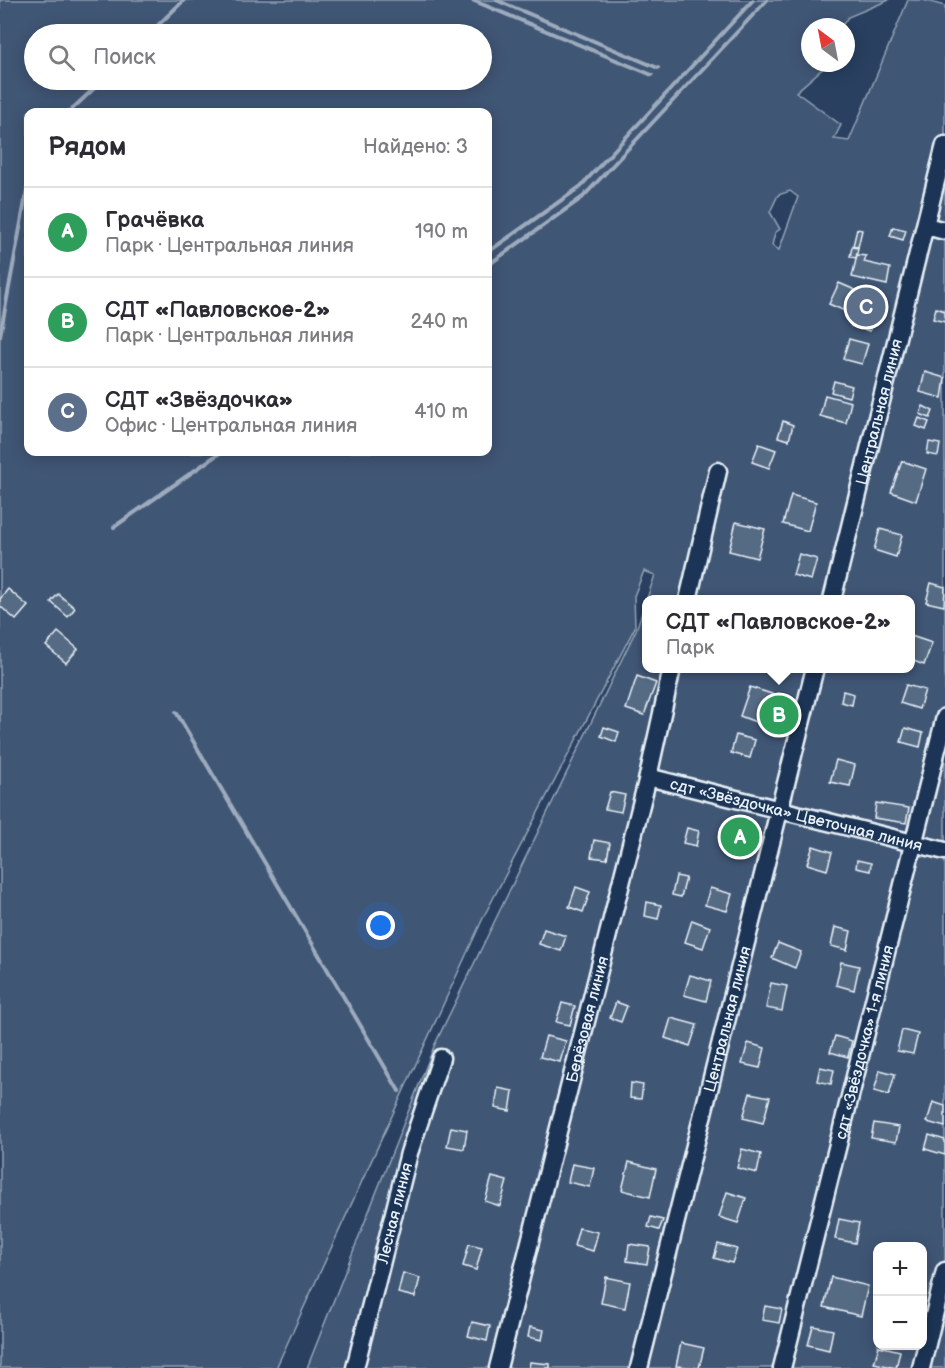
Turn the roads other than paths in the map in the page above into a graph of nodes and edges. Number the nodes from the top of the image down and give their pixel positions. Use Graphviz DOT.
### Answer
graph roads {
  1 [pos="945,145"];
  2 [pos="926,226"];
  3 [pos="945,231"];
  4 [pos="718,471"];
  5 [pos="689,595"];
  6 [pos="833,595"];
  7 [pos="671,673"];
  8 [pos="814,673"];
  9 [pos="945,717"];
  10 [pos="648,777"];
  11 [pos="781,810"];
  12 [pos="913,843"];
  13 [pos="945,851"];
  14 [pos="441,1058"];
  15 [pos="945,1271"];
  16 [pos="355,1368"];
  17 [pos="498,1368"];
  18 [pos="639,1368"];
  19 [pos="782,1368"];
  20 [pos="921,1368"];
  1 -- 2 [label="street, Центральная линия"];
  2 -- 3 [label="street"];
  2 -- 6 [label="street, Центральная линия"];
  4 -- 5 [label="street"];
  7 -- 10 [label="street, Берёзовая линия"];
  8 -- 11 [label="street, Центральная линия"];
  9 -- 12 [label="street, сдт «Звёздочка» 1-я линия"];
  10 -- 11 [label="street, сдт «Звёздочка» Цветочная линия"];
  10 -- 17 [label="street, Берёзовая линия"];
  11 -- 12 [label="street, сдт «Звёздочка» Цветочная линия"];
  11 -- 18 [label="street, Центральная линия"];
  12 -- 13 [label="street, сдт «Звёздочка» Цветочная линия"];
  12 -- 19 [label="street, сдт «Звёздочка» 1-я линия"];
  14 -- 16 [label="street, Лесная линия"];
  15 -- 20 [label="street"];
}
